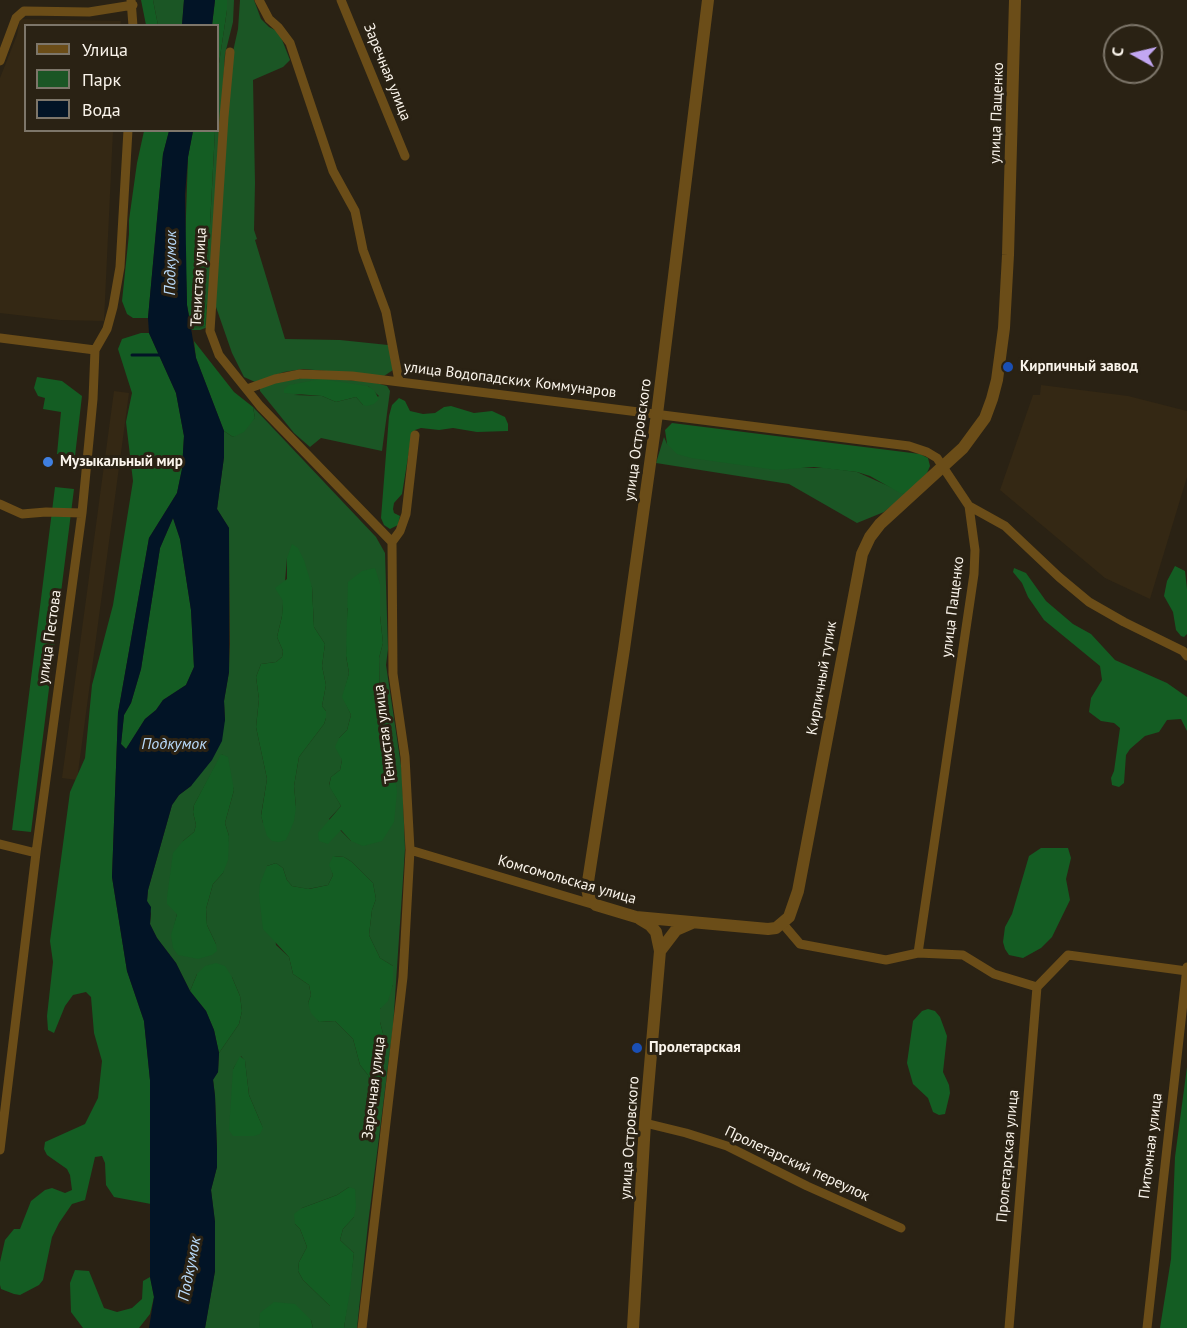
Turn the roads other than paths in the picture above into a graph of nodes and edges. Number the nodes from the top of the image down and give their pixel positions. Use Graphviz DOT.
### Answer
graph roads {
  1 [pos="259,0"];
  2 [pos="341,0"];
  3 [pos="708,0"];
  4 [pos="1015,0"];
  5 [pos="132,3"];
  6 [pos="133,24"];
  7 [pos="230,52"];
  8 [pos="0,61"];
  9 [pos="128,132"];
  10 [pos="405,156"];
  11 [pos="0,338"];
  12 [pos="95,350"];
  13 [pos="399,381"];
  14 [pos="247,389"];
  15 [pos="657,414"];
  16 [pos="415,435"];
  17 [pos="944,466"];
  18 [pos="0,504"];
  19 [pos="969,506"];
  20 [pos="82,513"];
  21 [pos="392,542"];
  22 [pos="1187,656"];
  23 [pos="0,844"];
  24 [pos="410,850"];
  25 [pos="36,853"];
  26 [pos="586,882"];
  27 [pos="569,897"];
  28 [pos="596,905"];
  29 [pos="636,916"];
  30 [pos="695,922"];
  31 [pos="783,924"];
  32 [pos="660,951"];
  33 [pos="918,953"];
  34 [pos="1187,969"];
  35 [pos="1037,987"];
  36 [pos="4,1088"];
  37 [pos="645,1123"];
  38 [pos="0,1150"];
  39 [pos="901,1228"];
  40 [pos="362,1328"];
  41 [pos="633,1328"];
  42 [pos="1009,1328"];
  43 [pos="1147,1328"];
  1 -- 13 [label="street"];
  2 -- 10 [label="street, Заречная улица"];
  3 -- 15 [label="street, улица Островского"];
  4 -- 17 [label="street, улица Пащенко"];
  5 -- 6 [label="street"];
  5 -- 8 [label="street"];
  7 -- 14 [label="street, Тенистая улица"];
  9 -- 12 [label="street, улица Пестова"];
  11 -- 12 [label="street"];
  12 -- 20 [label="street, улица Пестова"];
  13 -- 14 [label="street, улица Водопадских Коммунаров"];
  13 -- 15 [label="street, улица Водопадских Коммунаров"];
  14 -- 21 [label="street, Тенистая улица"];
  15 -- 17 [label="street, улица Водопадских Коммунаров"];
  15 -- 26 [label="street, улица Островского"];
  16 -- 21 [label="street, Тенистая улица"];
  17 -- 19 [label="street, улица Пащенко"];
  17 -- 31 [label="street, Кирпичный тупик"];
  18 -- 20 [label="street"];
  19 -- 22 [label="street"];
  19 -- 33 [label="street, улица Пащенко"];
  20 -- 25 [label="street, улица Пестова"];
  21 -- 24 [label="street, Тенистая улица"];
  23 -- 25 [label="street"];
  24 -- 27 [label="street, Комсомольская улица"];
  24 -- 40 [label="street, Заречная улица"];
  25 -- 36 [label="street, улица Пестова"];
  26 -- 27 [label="street"];
  26 -- 28 [label="street"];
  27 -- 28 [label="street, Комсомольская улица"];
  28 -- 29 [label="street, Комсомольская улица"];
  29 -- 30 [label="street, Комсомольская улица"];
  29 -- 32 [label="street, улица Островского"];
  30 -- 31 [label="street, Комсомольская улица"];
  30 -- 32 [label="street"];
  31 -- 33 [label="street"];
  32 -- 37 [label="street, улица Островского"];
  33 -- 35 [label="street"];
  34 -- 35 [label="street"];
  34 -- 43 [label="street, Питомная улица"];
  35 -- 42 [label="street, Пролетарская улица"];
  36 -- 38 [label="street, улица Пестова"];
  37 -- 39 [label="street, Пролетарский переулок"];
  37 -- 41 [label="street, улица Островского"];
}
